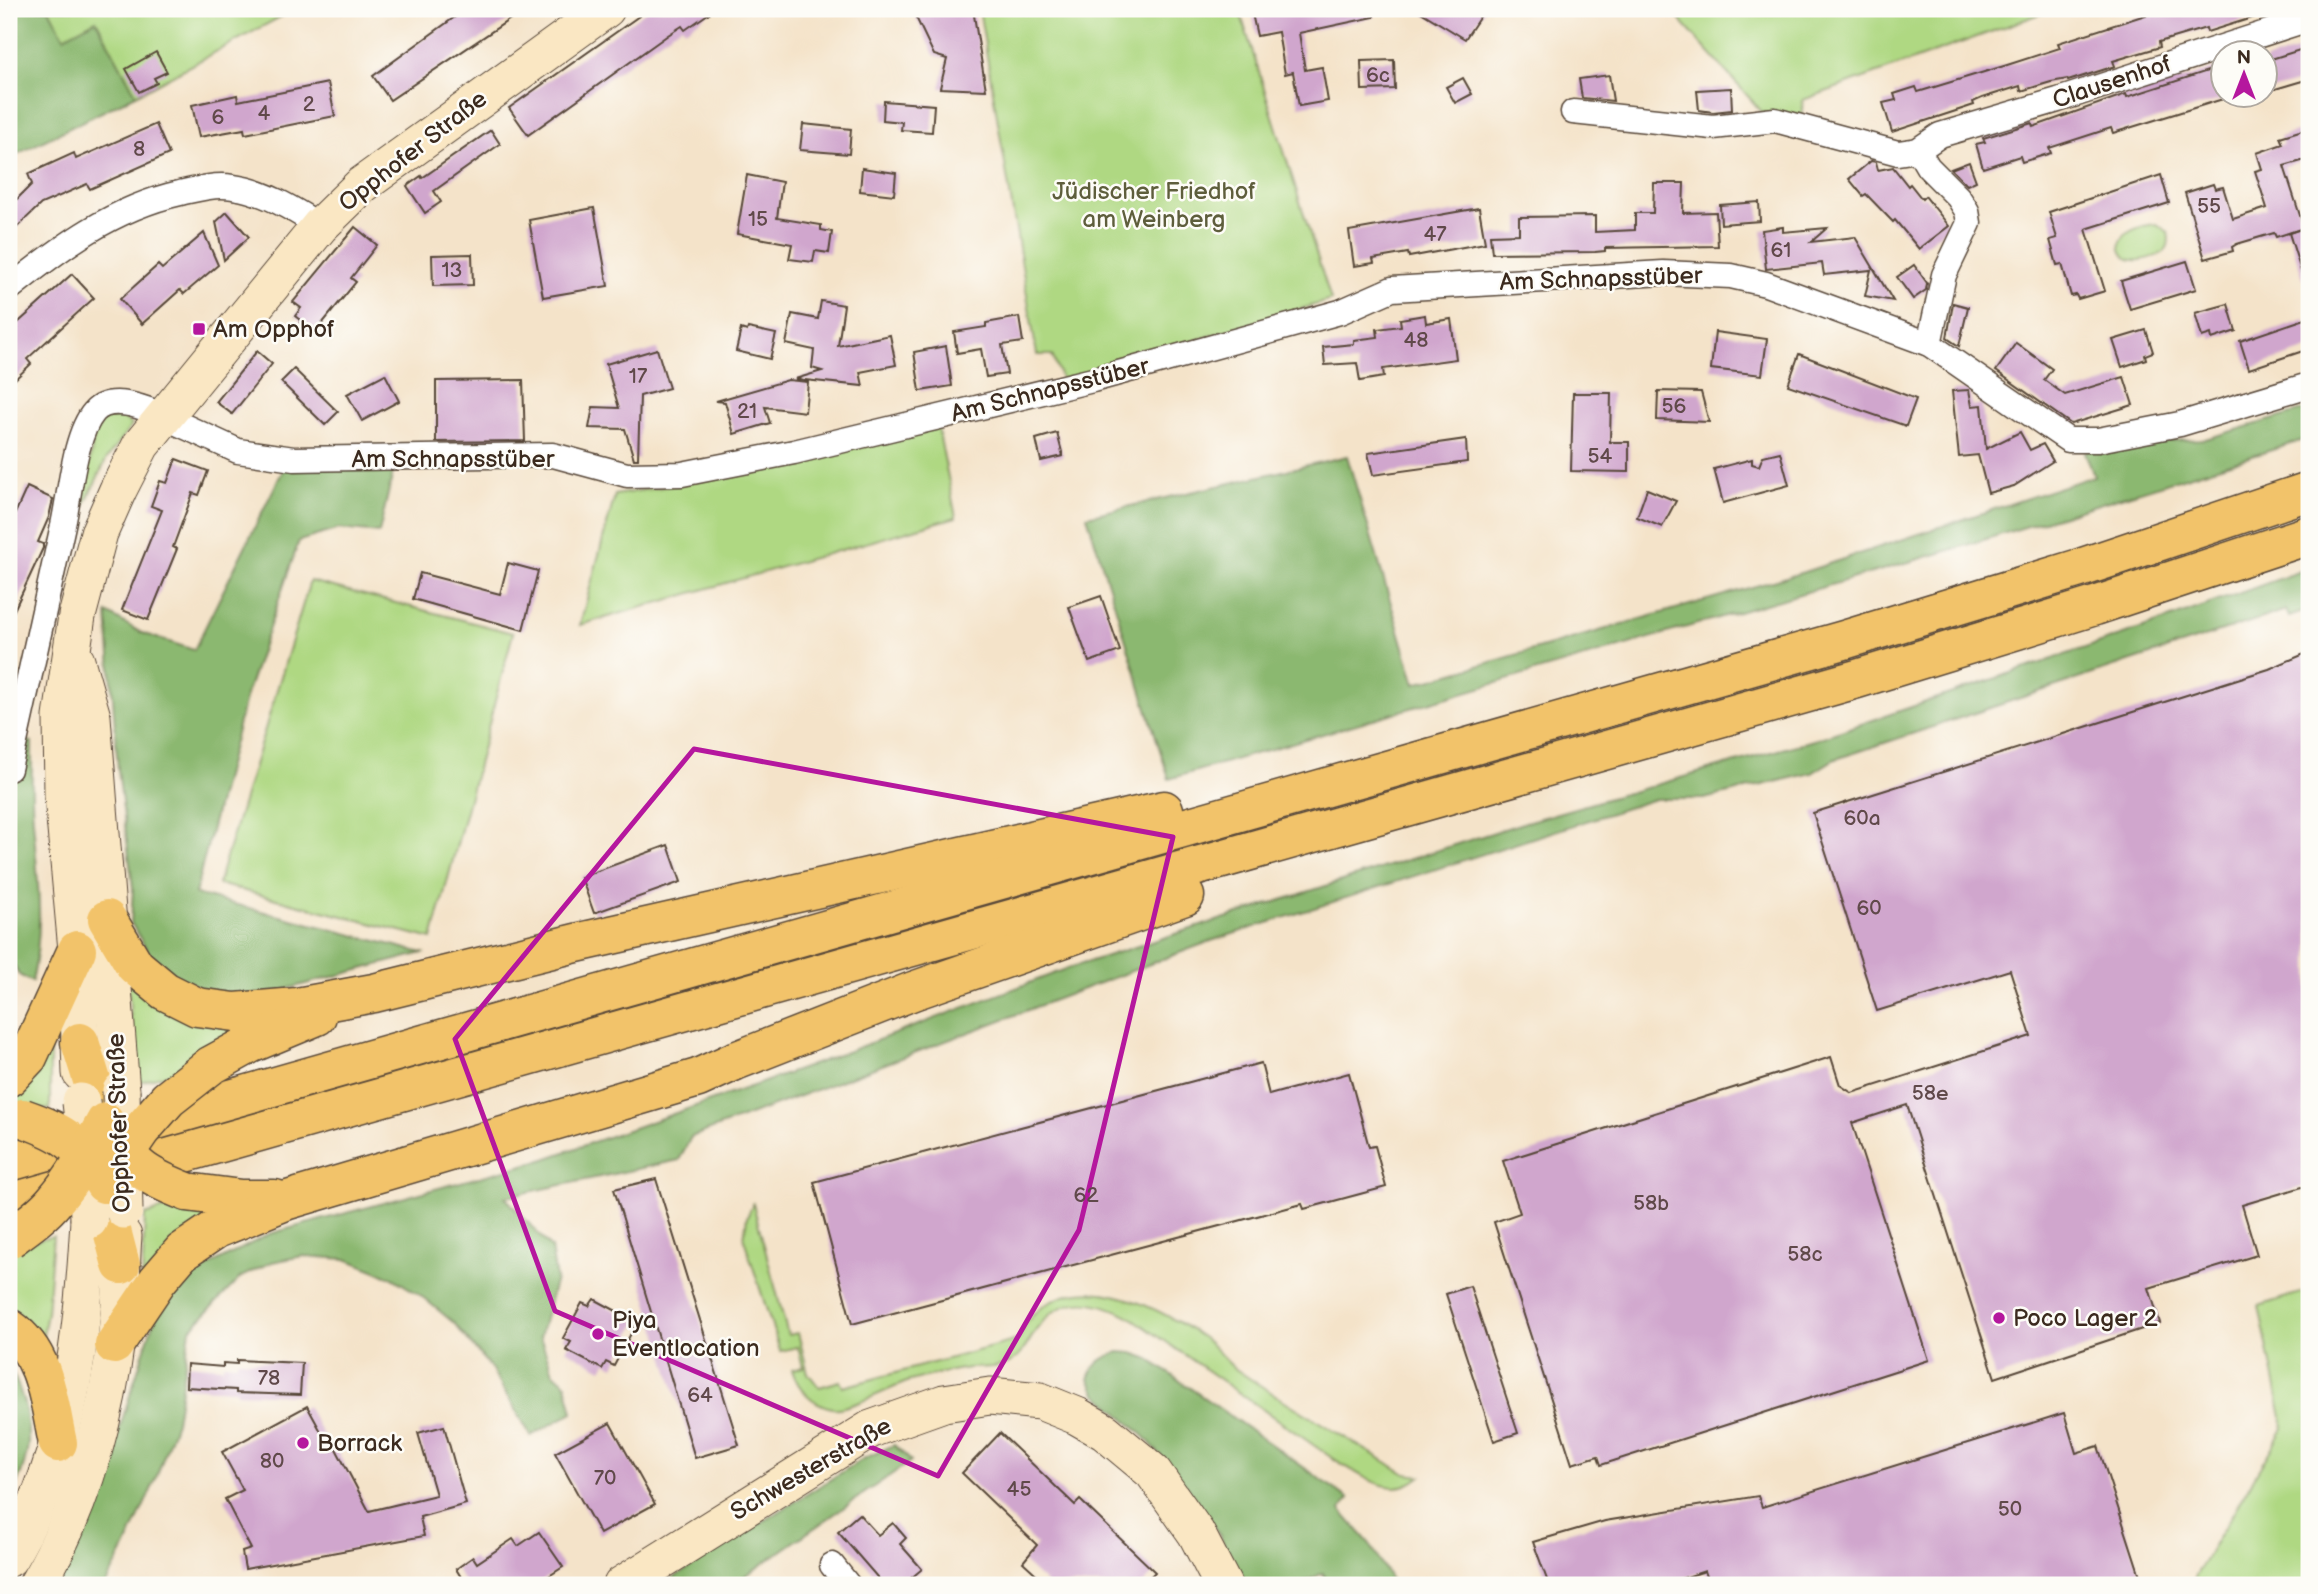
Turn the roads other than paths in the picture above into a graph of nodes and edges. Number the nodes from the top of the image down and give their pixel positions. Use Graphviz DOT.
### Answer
graph roads {
  1 [pos="606,9"];
  2 [pos="2309,19"];
  3 [pos="1573,112"];
  4 [pos="1918,150"];
  5 [pos="320,226"];
  6 [pos="9,289"];
  7 [pos="1929,344"];
  8 [pos="2309,384"];
  9 [pos="164,416"];
  10 [pos="2309,491"];
  11 [pos="2309,535"];
  12 [pos="73,649"];
  13 [pos="9,769"];
  14 [pos="1356,780"];
  15 [pos="1372,819"];
  16 [pos="107,919"];
  17 [pos="77,950"];
  18 [pos="374,993"];
  19 [pos="80,1042"];
  20 [pos="9,1077"];
  21 [pos="16,1118"];
  22 [pos="104,1155"];
  23 [pos="9,1163"];
  24 [pos="288,1199"];
  25 [pos="9,1203"];
  26 [pos="9,1239"];
  27 [pos="121,1265"];
  28 [pos="9,1328"];
  29 [pos="114,1345"];
  30 [pos="58,1443"];
  31 [pos="9,1558"];
  32 [pos="832,1565"];
  33 [pos="37,1585"];
  34 [pos="622,1585"];
  35 [pos="848,1585"];
  36 [pos="1223,1585"];
  1 -- 5 [label="street, Opphofer Straße"];
  2 -- 4 [label="street, Clausenhof"];
  3 -- 4 [label="street"];
  4 -- 7 [label="street"];
  5 -- 6 [label="street"];
  5 -- 9 [label="street, Opphofer Straße"];
  7 -- 8 [label="street, Am Schnapsstüber"];
  7 -- 9 [label="street, Am Schnapsstüber"];
  9 -- 12 [label="street, Opphofer Straße"];
  9 -- 13 [label="street"];
  10 -- 14 [label="highway"];
  11 -- 15 [label="highway"];
  12 -- 16 [label="street, Opphofer Straße"];
  12 -- 17 [label="street, Opphofer Straße"];
  14 -- 18 [label="highway"];
  14 -- 23 [label="highway"];
  15 -- 24 [label="highway"];
  15 -- 25 [label="highway"];
  16 -- 18 [label="highway"];
  16 -- 22 [label="street, Opphofer Straße"];
  17 -- 19 [label="street, Opphofer Straße"];
  17 -- 20 [label="highway"];
  18 -- 22 [label="highway, bridge"];
  19 -- 22 [label="highway"];
  21 -- 22 [label="highway, bridge"];
  22 -- 24 [label="highway, bridge"];
  22 -- 26 [label="highway, bridge"];
  22 -- 27 [label="highway"];
  22 -- 30 [label="street, Opphofer Straße"];
  24 -- 29 [label="highway"];
  27 -- 29 [label="street"];
  28 -- 30 [label="highway"];
  29 -- 33 [label="street"];
  30 -- 31 [label="street, Opphofer Straße"];
  32 -- 35 [label="street"];
  34 -- 36 [label="street, Schwesterstraße"];
}
